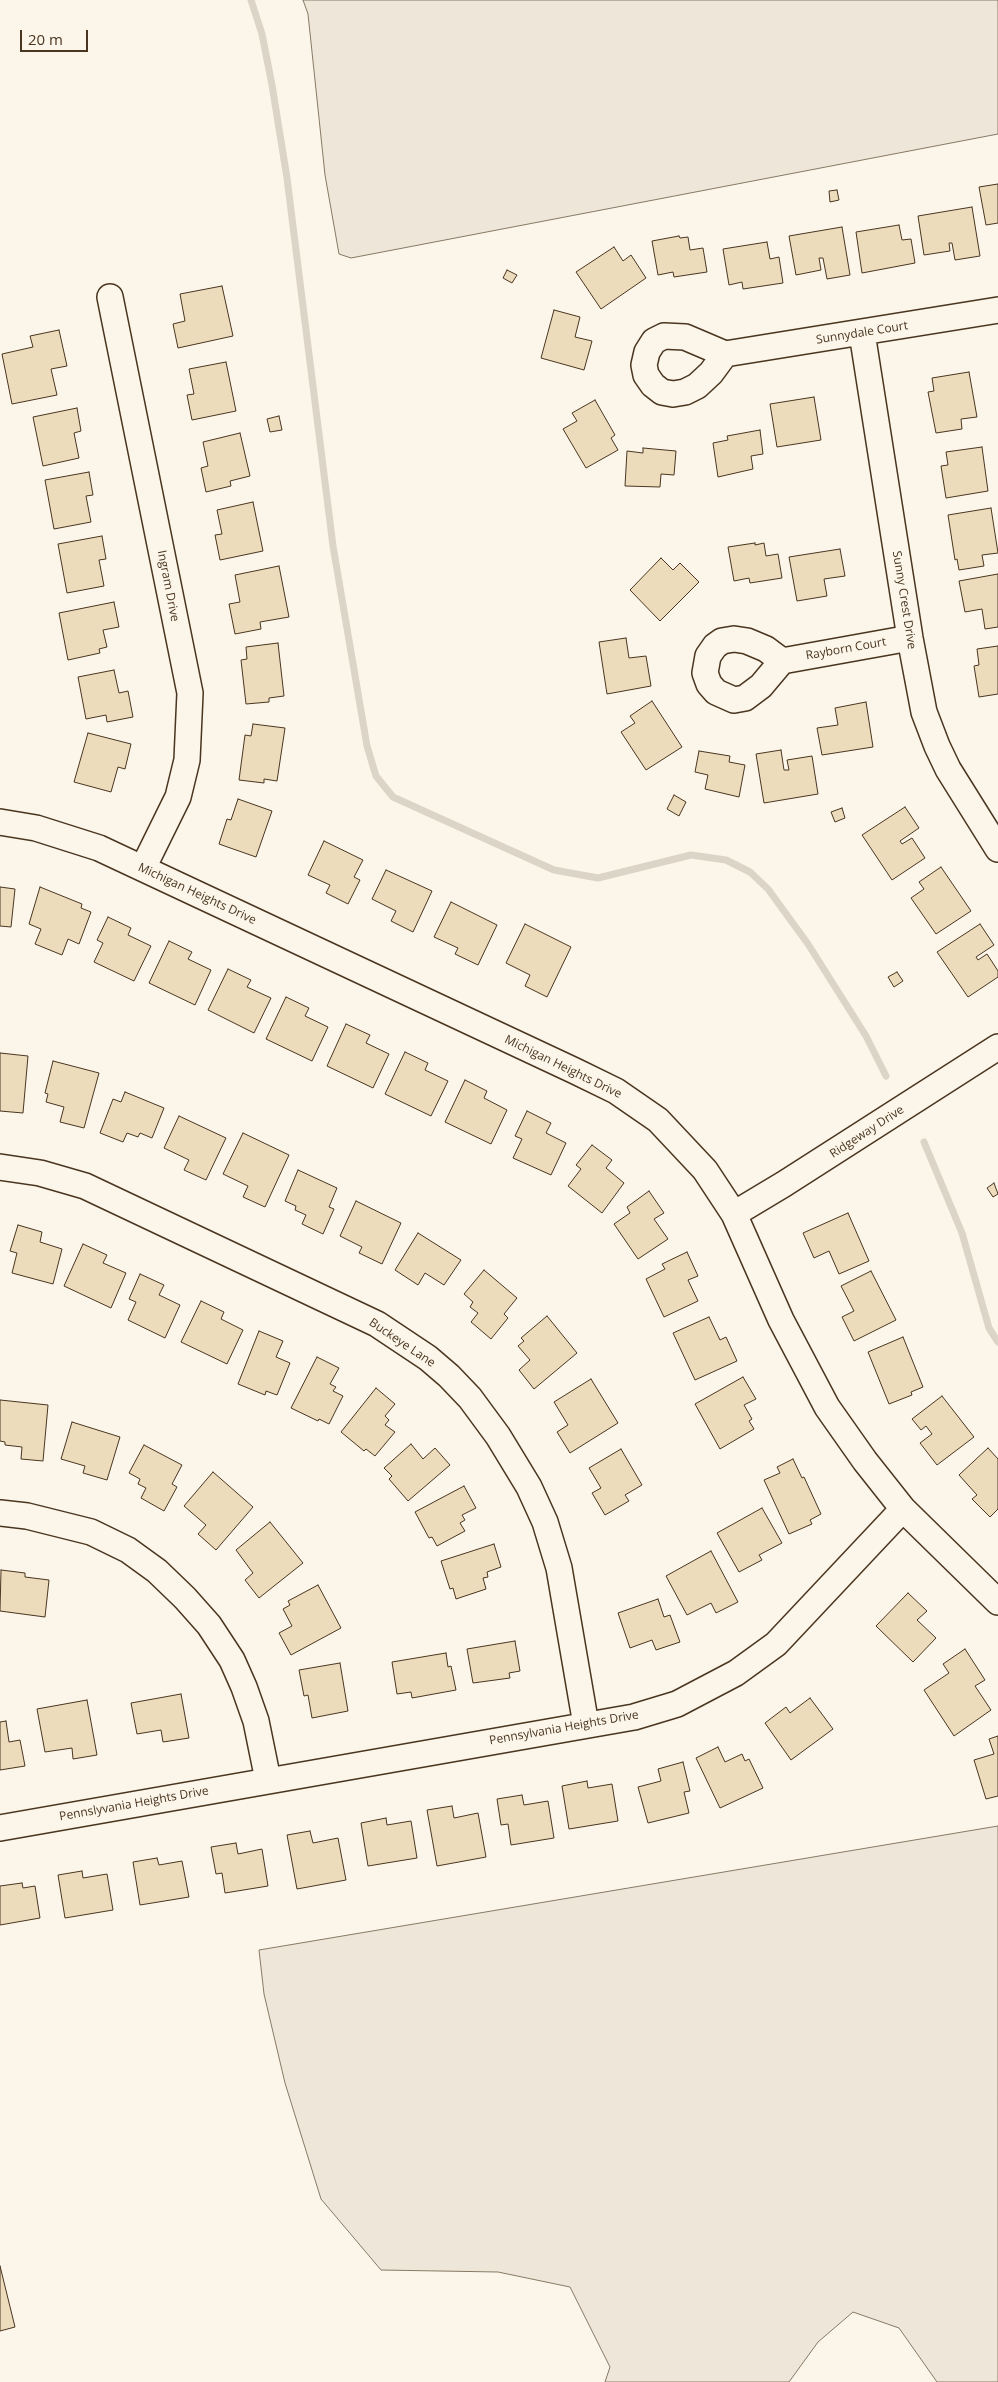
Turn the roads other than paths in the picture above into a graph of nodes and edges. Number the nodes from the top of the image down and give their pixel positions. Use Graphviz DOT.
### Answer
graph roads {
  1 [pos="110,297"];
  2 [pos="998,310"];
  3 [pos="862,333"];
  4 [pos="725,354"];
  5 [pos="910,638"];
  6 [pos="782,660"];
  7 [pos="0,822"];
  8 [pos="998,849"];
  9 [pos="143,868"];
  10 [pos="998,1047"];
  11 [pos="0,1167"];
  12 [pos="734,1214"];
  13 [pos="902,1509"];
  14 [pos="0,1513"];
  15 [pos="998,1602"];
  16 [pos="586,1725"];
  17 [pos="268,1780"];
  18 [pos="0,1828"];
  1 -- 9 [label="street, Ingram Drive"];
  2 -- 3 [label="street, Sunnydale Court"];
  3 -- 4 [label="street, Sunnydale Court"];
  3 -- 5 [label="street, Sunny Crest Drive"];
  5 -- 6 [label="street, Rayborn Court"];
  5 -- 8 [label="street, Sunny Crest Drive"];
  7 -- 9 [label="street, Michigan Heights Drive"];
  9 -- 12 [label="street, Michigan Heights Drive"];
  10 -- 12 [label="street, Ridgeway Drive"];
  11 -- 16 [label="street, Buckeye Lane"];
  12 -- 13 [label="street, Michigan Heights Drive"];
  13 -- 15 [label="street, Michigan Heights Drive"];
  13 -- 16 [label="street, Pennsylvania Heights Drive"];
  14 -- 17 [label="street"];
  16 -- 17 [label="street, Pennsylvania Heights Drive"];
  17 -- 18 [label="street, Pennslyvania Heights Drive"];
}
